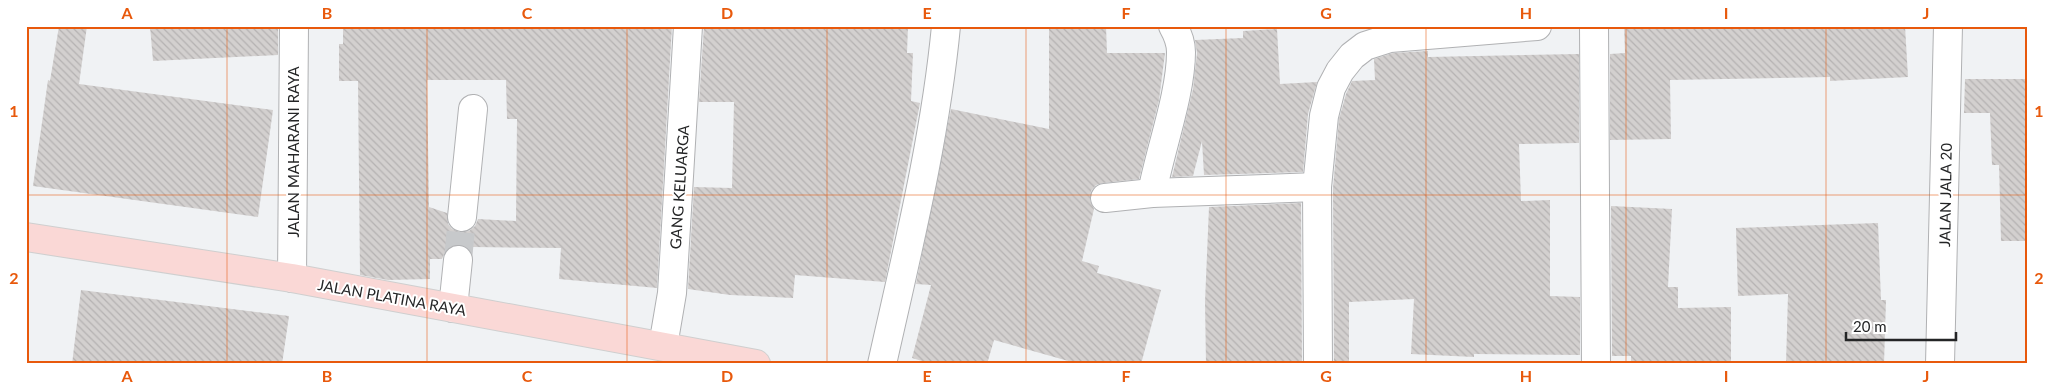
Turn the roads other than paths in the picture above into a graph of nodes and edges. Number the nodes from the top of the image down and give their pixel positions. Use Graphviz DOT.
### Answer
graph roads {
  1 [pos="294,26"];
  2 [pos="688,26"];
  3 [pos="946,26"];
  4 [pos="1172,26"];
  5 [pos="1538,26"];
  6 [pos="1594,26"];
  7 [pos="1948,26"];
  8 [pos="473,110"];
  9 [pos="1317,187"];
  10 [pos="1152,193"];
  11 [pos="1104,198"];
  12 [pos="462,217"];
  13 [pos="26,237"];
  14 [pos="458,260"];
  15 [pos="292,278"];
  16 [pos="453,308"];
  17 [pos="662,346"];
  18 [pos="756,364"];
  19 [pos="882,364"];
  20 [pos="1318,364"];
  21 [pos="1596,364"];
  22 [pos="1940,364"];
  1 -- 15 [label="street, JALAN MAHARANI RAYA"];
  2 -- 17 [label="street, GANG KELUARGA"];
  3 -- 19 [label="street"];
  4 -- 10 [label="street"];
  5 -- 9 [label="street"];
  6 -- 21 [label="street"];
  7 -- 22 [label="street, JALAN JALA 20"];
  8 -- 12 [label="street"];
  9 -- 10 [label="street"];
  9 -- 20 [label="street"];
  10 -- 11 [label="street"];
  13 -- 15 [label="main road, JALAN PLATINA RAYA"];
  14 -- 16 [label="street"];
  15 -- 16 [label="main road, JALAN PLATINA RAYA"];
  16 -- 17 [label="main road, JALAN PLATINA RAYA"];
  17 -- 18 [label="main road, JALAN PLATINA RAYA"];
}
